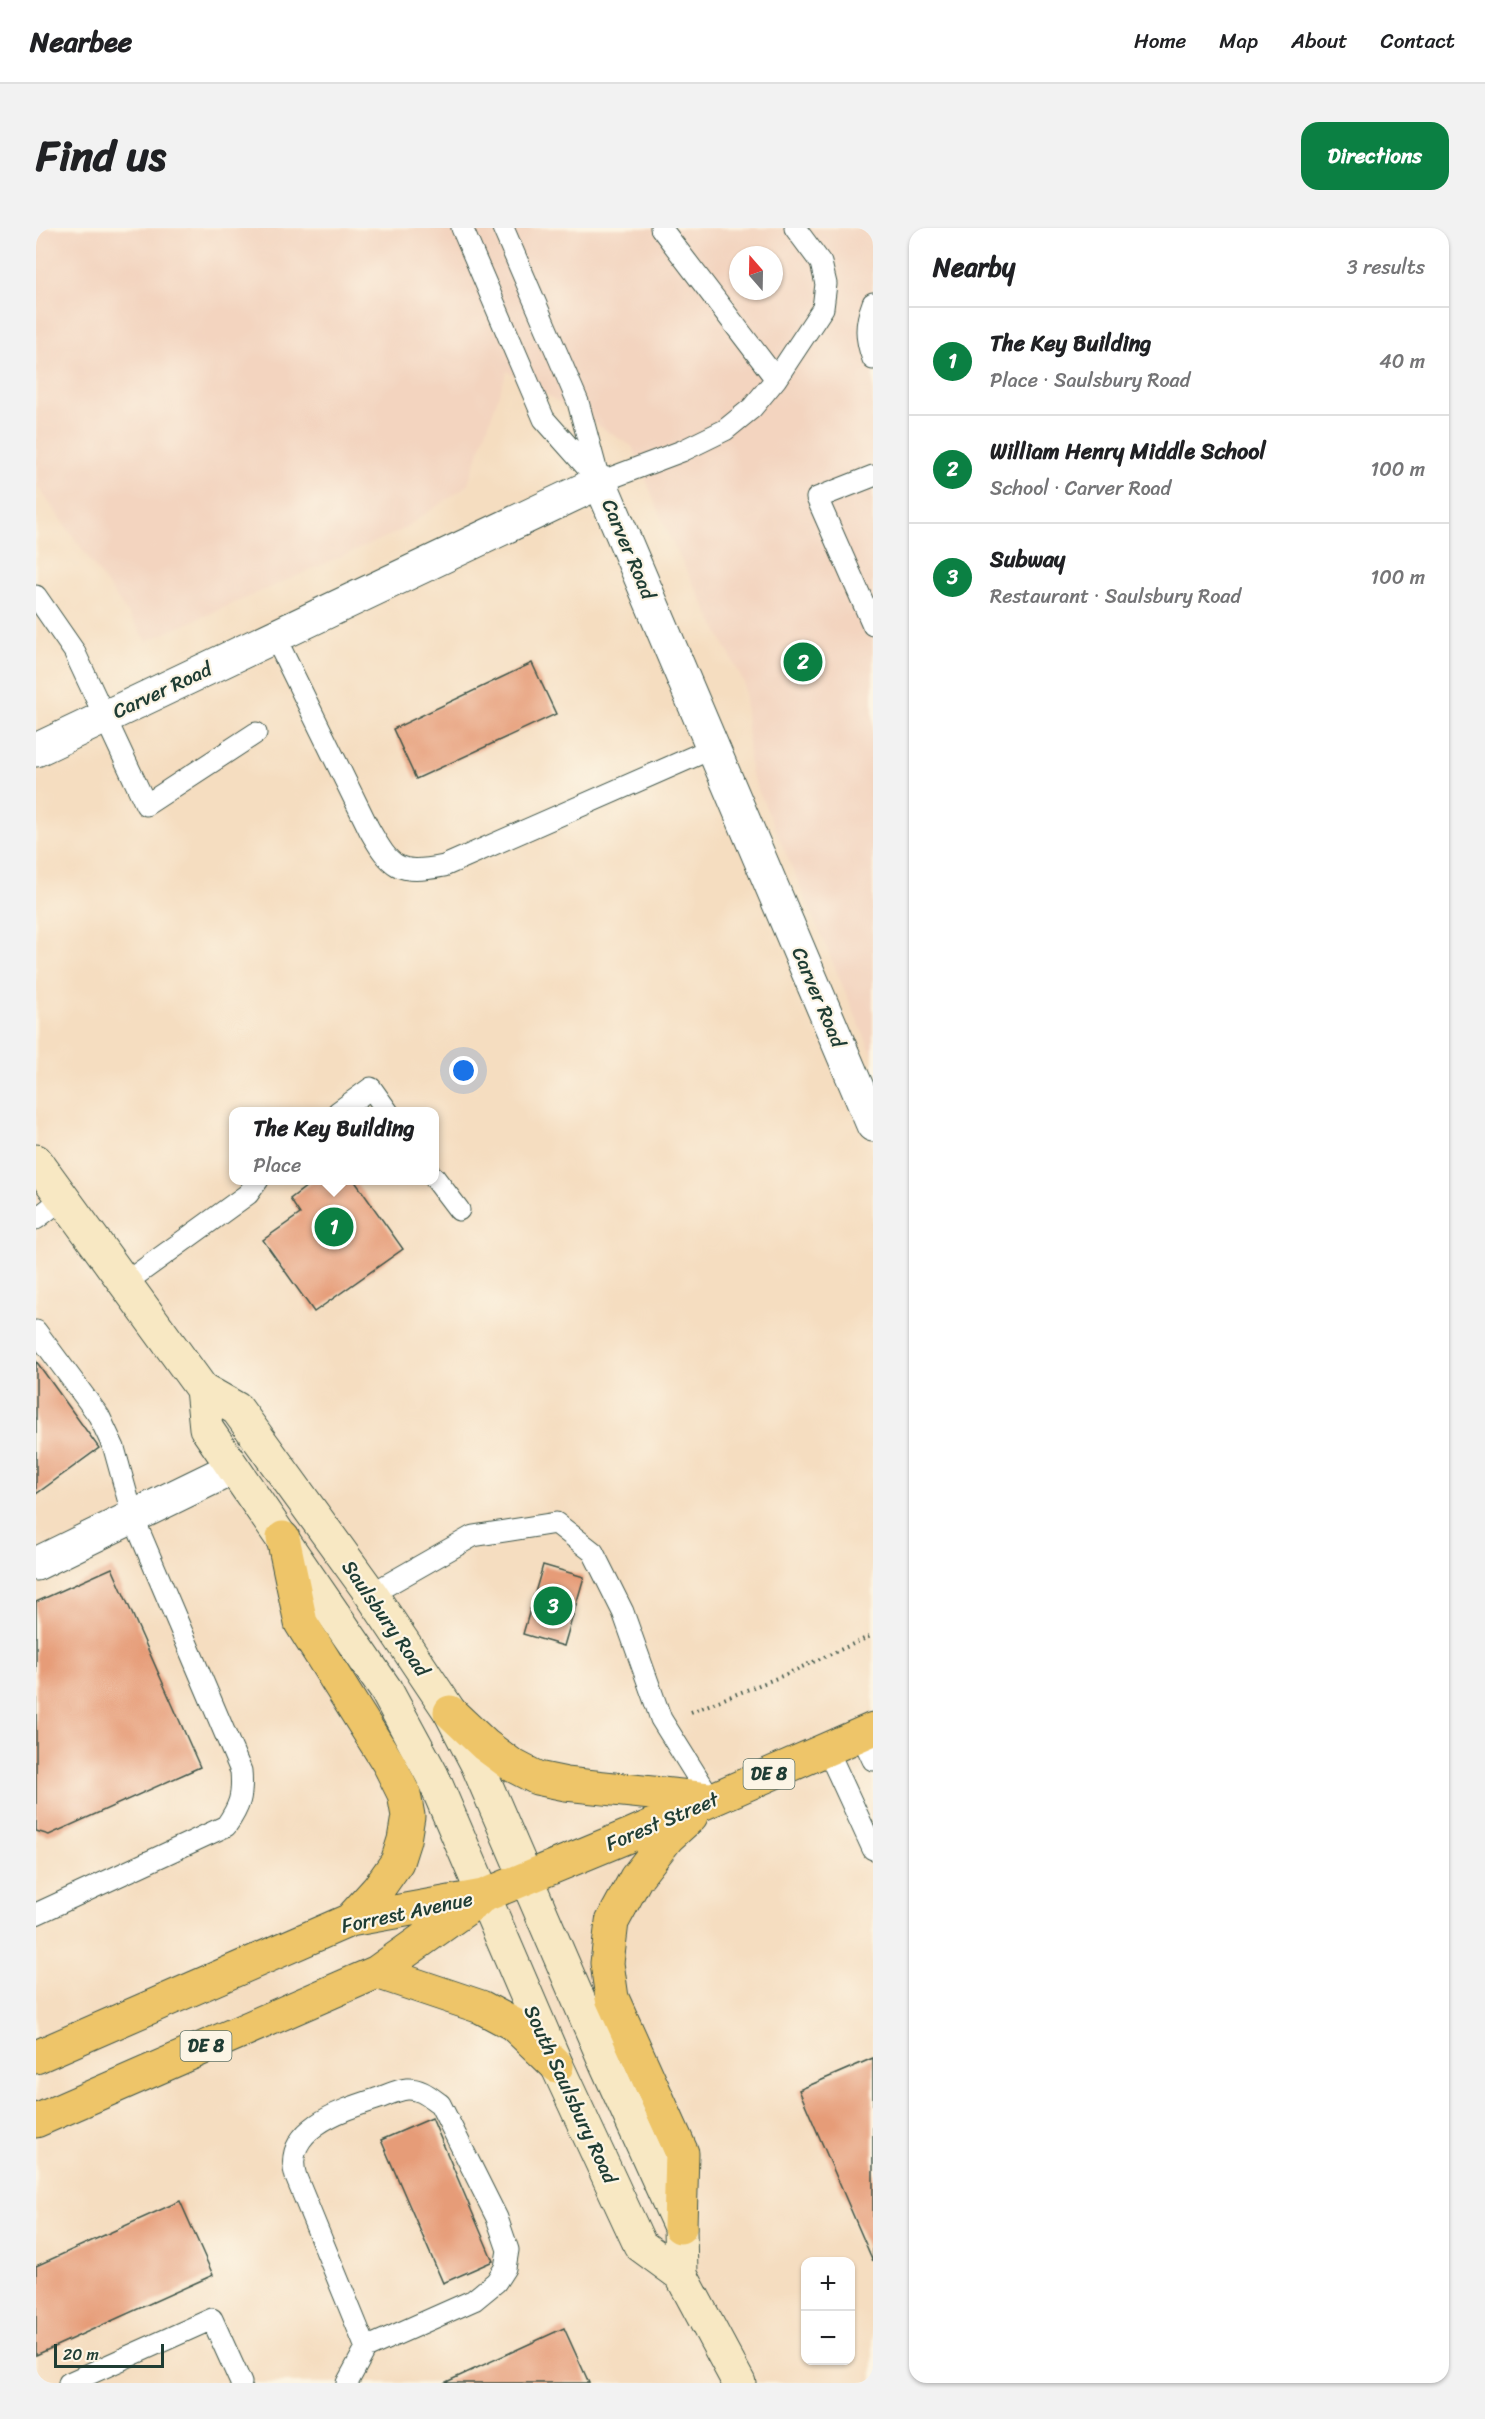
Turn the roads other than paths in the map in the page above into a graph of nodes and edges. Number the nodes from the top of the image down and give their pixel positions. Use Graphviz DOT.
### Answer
graph roads {
  1 [pos="462,228"];
  2 [pos="503,228"];
  3 [pos="661,228"];
  4 [pos="795,228"];
  5 [pos="873,303"];
  6 [pos="873,359"];
  7 [pos="776,380"];
  8 [pos="873,476"];
  9 [pos="600,482"];
  10 [pos="36,596"];
  11 [pos="873,625"];
  12 [pos="275,637"];
  13 [pos="105,717"];
  14 [pos="256,733"];
  15 [pos="713,748"];
  16 [pos="36,750"];
  17 [pos="345,1107"];
  18 [pos="384,1107"];
  19 [pos="873,1125"];
  20 [pos="36,1161"];
  21 [pos="439,1182"];
  22 [pos="254,1185"];
  23 [pos="63,1198"];
  24 [pos="459,1210"];
  25 [pos="36,1219"];
  26 [pos="125,1283"];
  27 [pos="36,1331"];
  28 [pos="202,1389"];
  29 [pos="233,1468"];
  30 [pos="133,1517"];
  31 [pos="283,1538"];
  32 [pos="36,1563"];
  33 [pos="371,1594"];
  34 [pos="450,1712"];
  35 [pos="869,1741"];
  36 [pos="826,1749"];
  37 [pos="711,1799"];
  38 [pos="873,1849"];
  39 [pos="526,1878"];
  40 [pos="483,1896"];
  41 [pos="36,1914"];
  42 [pos="350,1920"];
  43 [pos="377,1972"];
  44 [pos="36,2056"];
  45 [pos="557,2066"];
  46 [pos="36,2121"];
  47 [pos="680,2227"];
  48 [pos="681,2275"];
  49 [pos="366,2348"];
  50 [pos="69,2383"];
  51 [pos="241,2383"];
  52 [pos="347,2383"];
  53 [pos="739,2383"];
  1 -- 9 [label="lane"];
  2 -- 9 [label="lane"];
  3 -- 7 [label="lane"];
  4 -- 7 [label="lane"];
  5 -- 6 [label="lane"];
  7 -- 9 [label="lane"];
  8 -- 11 [label="lane"];
  9 -- 12 [label="street, Carver Road"];
  9 -- 15 [label="street, Carver Road"];
  10 -- 13 [label="lane"];
  12 -- 13 [label="street, Carver Road"];
  12 -- 15 [label="lane"];
  13 -- 14 [label="lane"];
  13 -- 16 [label="street, Carver Road"];
  15 -- 19 [label="street, Carver Road"];
  17 -- 18 [label="lane"];
  20 -- 23 [label="main road, Saulsbury Road"];
  21 -- 24 [label="lane"];
  22 -- 26 [label="lane"];
  23 -- 25 [label="lane"];
  23 -- 26 [label="main road, Saulsbury Road"];
  26 -- 28 [label="main road, Saulsbury Road"];
  27 -- 30 [label="lane"];
  28 -- 29 [label="main road, Saulsbury Road"];
  28 -- 33 [label="main road, Saulsbury Road"];
  29 -- 30 [label="street"];
  29 -- 31 [label="main road, Saulsbury Road"];
  30 -- 32 [label="street"];
  30 -- 41 [label="lane"];
  31 -- 40 [label="main road, Saulsbury Road"];
  31 -- 42 [label="highway"];
  33 -- 34 [label="main road, Saulsbury Road"];
  33 -- 37 [label="lane"];
  34 -- 37 [label="highway"];
  34 -- 39 [label="main road, Saulsbury Road"];
  35 -- 36 [label="highway, Forest Street / DE 8"];
  36 -- 37 [label="highway, Forest Street / DE 8"];
  36 -- 38 [label="lane"];
  37 -- 39 [label="highway, Forest Street / DE 8"];
  37 -- 47 [label="highway"];
  39 -- 40 [label="highway, Forest Street / DE 8"];
  39 -- 47 [label="main road, South Saulsbury Road"];
  40 -- 42 [label="highway, Forrest Avenue / DE 8"];
  40 -- 43 [label="highway, Forrest Avenue / DE 8"];
  40 -- 45 [label="main road, South Saulsbury Road"];
  42 -- 44 [label="highway, Forrest Avenue / DE 8"];
  43 -- 45 [label="highway"];
  43 -- 46 [label="highway, Forrest Avenue / DE 8"];
  45 -- 48 [label="main road, South Saulsbury Road"];
  47 -- 48 [label="main road, South Saulsbury Road"];
  48 -- 53 [label="main road, South Saulsbury Road"];
  49 -- 49 [label="lane"];
  49 -- 52 [label="lane"];
  50 -- 51 [label="lane"];
}
